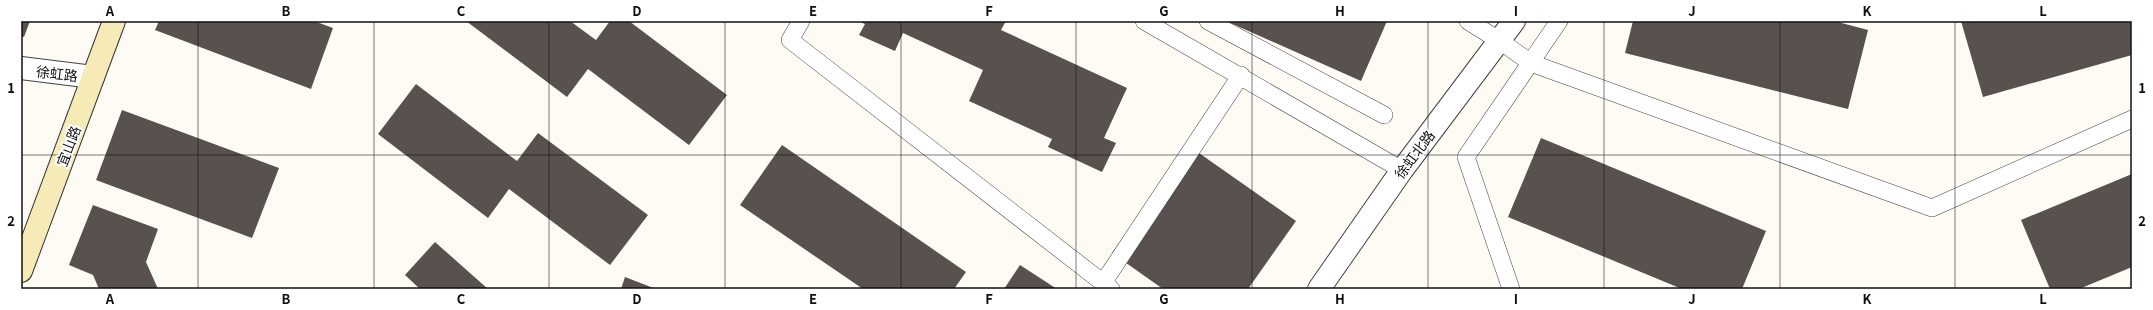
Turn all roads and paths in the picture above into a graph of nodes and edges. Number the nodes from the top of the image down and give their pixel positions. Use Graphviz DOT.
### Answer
graph roads {
  1 [pos="114,21"];
  2 [pos="801,21"];
  3 [pos="1144,21"];
  4 [pos="1208,21"];
  5 [pos="1468,21"];
  6 [pos="1514,21"];
  7 [pos="1559,21"];
  8 [pos="1500,40"];
  9 [pos="1531,63"];
  10 [pos="21,68"];
  11 [pos="1240,75"];
  12 [pos="93,77"];
  13 [pos="1384,115"];
  14 [pos="2132,119"];
  15 [pos="1402,170"];
  16 [pos="21,271"];
  17 [pos="1107,286"];
  18 [pos="1319,289"];
  19 [pos="1511,289"];
  1 -- 12 [label="main road, 宜山路"];
  2 -- 17 [label="lane"];
  3 -- 11 [label="lane"];
  4 -- 13 [label="lane"];
  5 -- 8 [label="lane"];
  6 -- 8 [label="street, 徐虹北路"];
  7 -- 9 [label="lane"];
  8 -- 9 [label="lane"];
  8 -- 15 [label="street, 徐虹北路"];
  9 -- 14 [label="lane"];
  9 -- 19 [label="lane"];
  10 -- 12 [label="street, 徐虹路"];
  11 -- 15 [label="lane"];
  11 -- 17 [label="lane"];
  12 -- 16 [label="main road, 宜山路"];
  15 -- 18 [label="street, 徐虹北路"];
}
